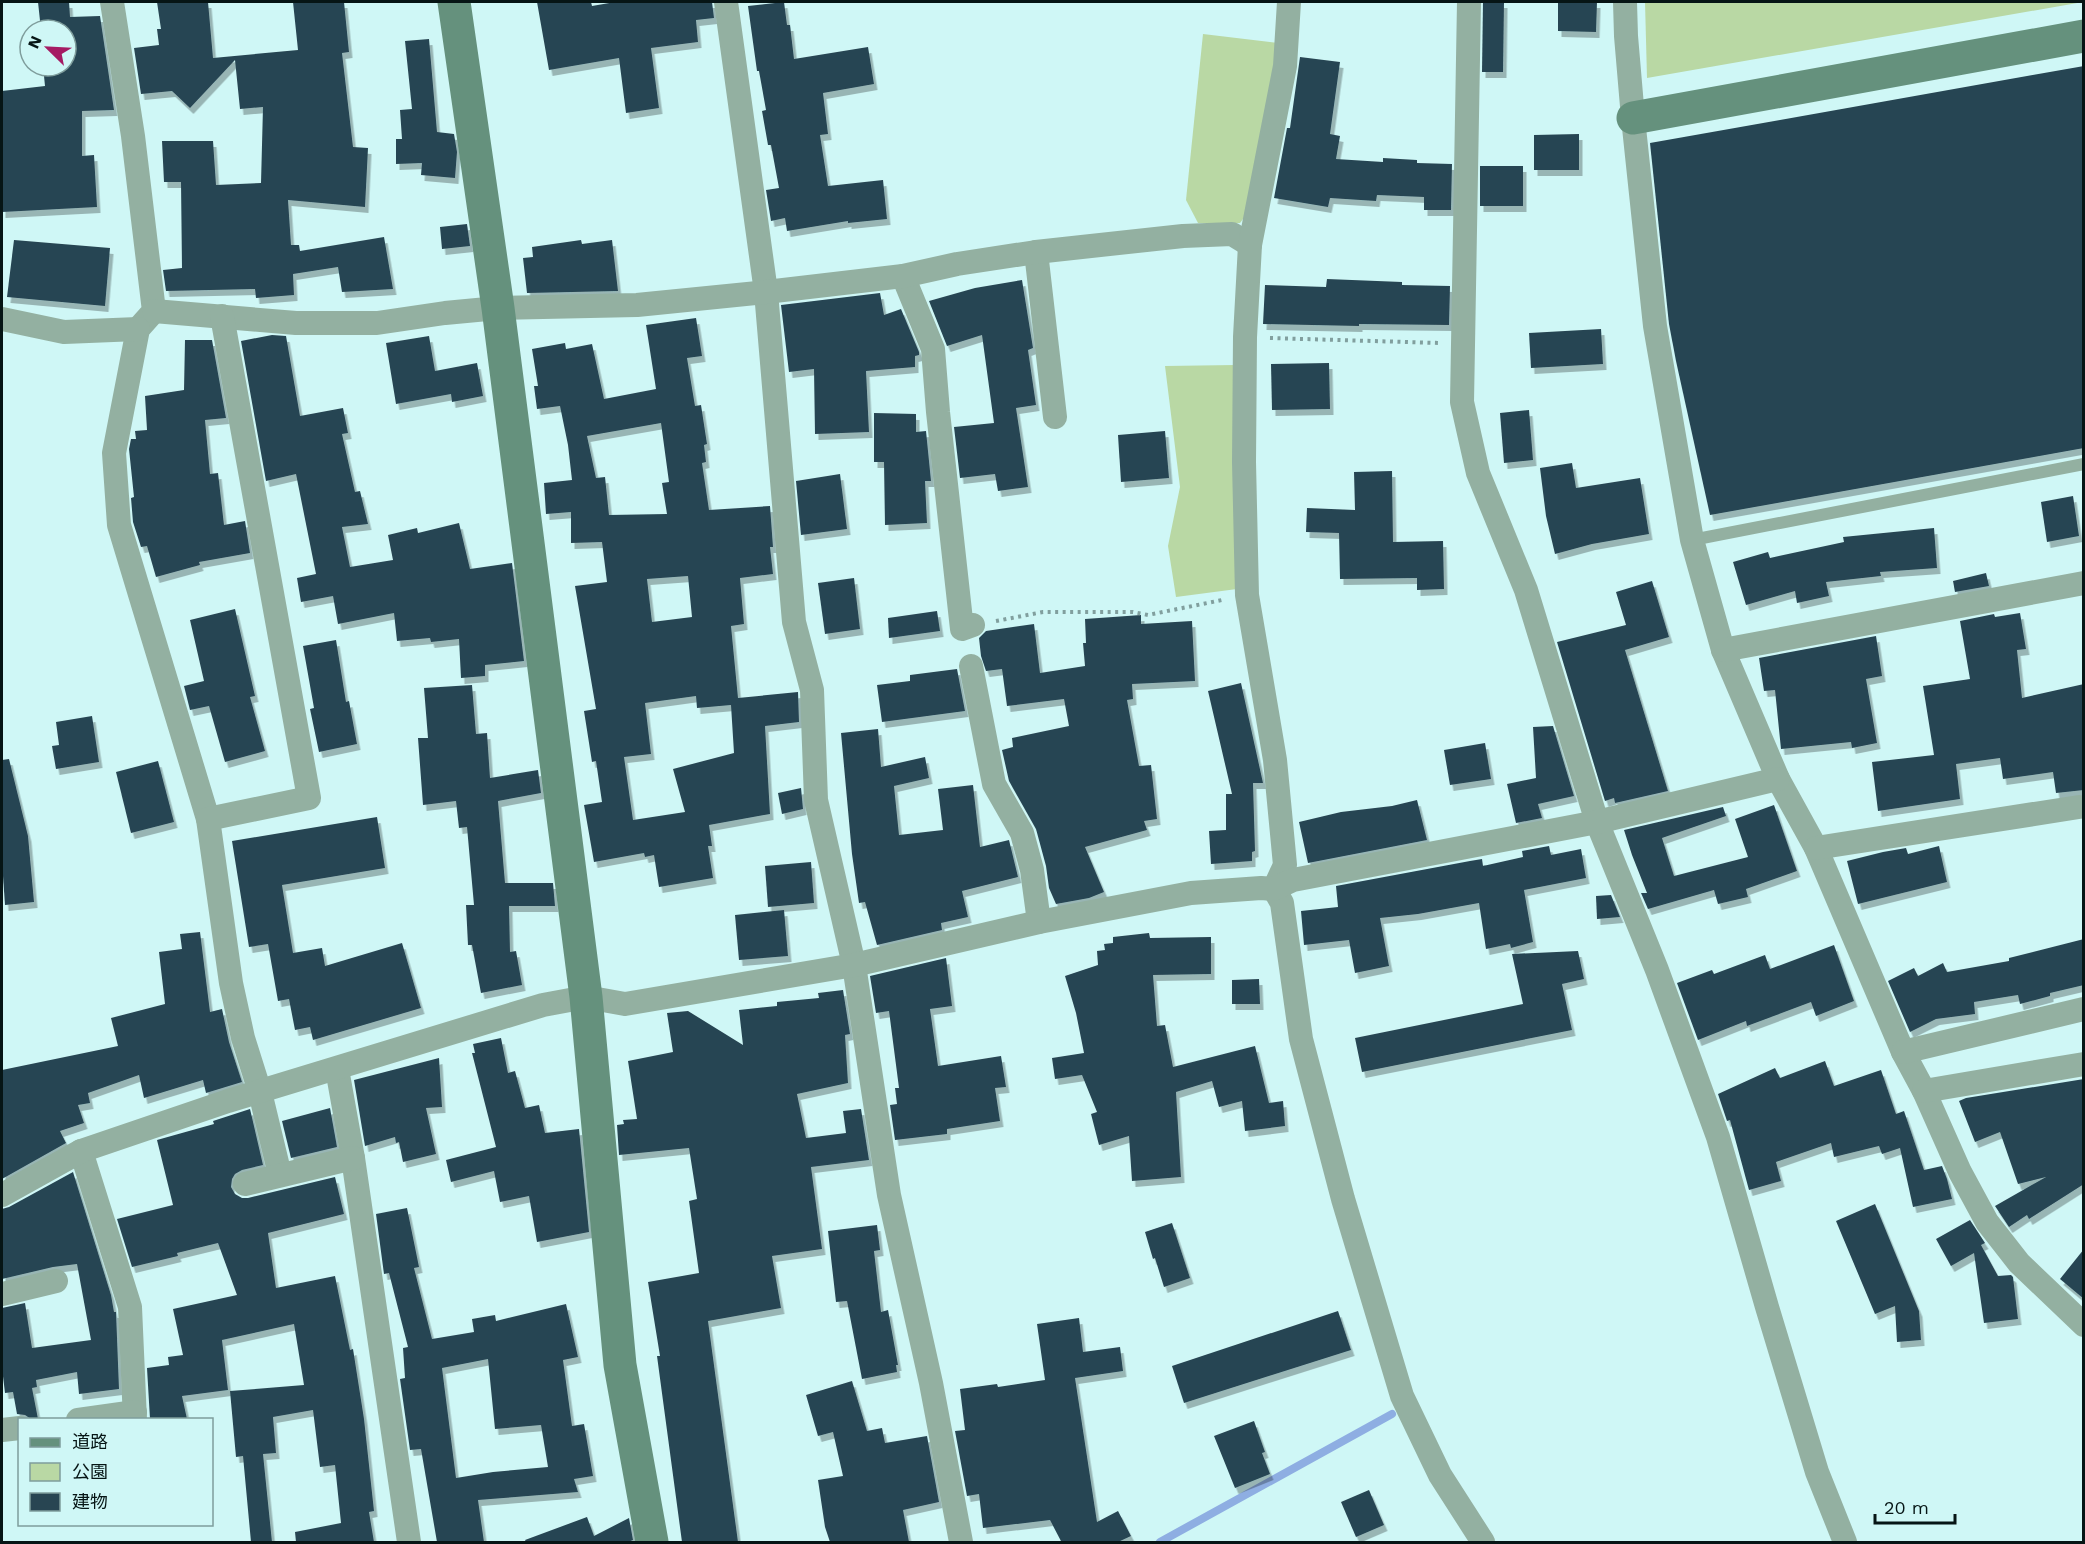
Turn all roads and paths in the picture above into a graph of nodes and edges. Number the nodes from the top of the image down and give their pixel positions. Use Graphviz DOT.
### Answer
graph roads {
  1 [pos="111,2"];
  2 [pos="453,2"];
  3 [pos="726,2"];
  4 [pos="1289,2"];
  5 [pos="1468,2"];
  6 [pos="1625,2"];
  7 [pos="2084,36"];
  8 [pos="1633,118"];
  9 [pos="1250,245"];
  10 [pos="1036,252"];
  11 [pos="903,276"];
  12 [pos="766,292"];
  13 [pos="498,308"];
  14 [pos="222,316"];
  15 [pos="2,319"];
  16 [pos="146,320"];
  17 [pos="1245,337"];
  18 [pos="1463,344"];
  19 [pos="1055,417"];
  20 [pos="2084,464"];
  21 [pos="1692,540"];
  22 [pos="2084,584"];
  23 [pos="1247,595"];
  24 [pos="973,625"];
  25 [pos="1724,650"];
  26 [pos="971,666"];
  27 [pos="1778,779"];
  28 [pos="2079,807"];
  29 [pos="208,819"];
  30 [pos="1597,822"];
  31 [pos="1816,848"];
  32 [pos="1274,889"];
  33 [pos="1039,922"];
  34 [pos="854,965"];
  35 [pos="586,997"];
  36 [pos="2084,1009"];
  37 [pos="1903,1052"];
  38 [pos="2084,1064"];
  39 [pos="337,1069"];
  40 [pos="1924,1091"];
  41 [pos="260,1092"];
  42 [pos="81,1151"];
  43 [pos="353,1158"];
  44 [pos="280,1175"];
  45 [pos="245,1184"];
  46 [pos="2,1195"];
  47 [pos="56,1281"];
  48 [pos="2,1294"];
  49 [pos="2084,1324"];
  50 [pos="135,1416"];
  51 [pos="97,1418"];
  52 [pos="18,1428"];
  53 [pos="2,1430"];
  54 [pos="410,1542"];
  55 [pos="652,1542"];
  56 [pos="961,1542"];
  57 [pos="1483,1542"];
  58 [pos="1845,1542"];
  1 -- 16 [label="street"];
  2 -- 13 [label="street"];
  3 -- 12 [label="street"];
  4 -- 9 [label="street"];
  5 -- 18 [label="street"];
  6 -- 8 [label="street"];
  7 -- 8 [label="street"];
  8 -- 21 [label="street"];
  9 -- 10 [label="street"];
  9 -- 17 [label="street"];
  10 -- 11 [label="street"];
  10 -- 19 [label="street"];
  11 -- 12 [label="street"];
  11 -- 24 [label="street"];
  12 -- 13 [label="street"];
  12 -- 34 [label="street"];
  13 -- 14 [label="street"];
  13 -- 35 [label="street"];
  14 -- 16 [label="street"];
  14 -- 29 [label="street"];
  15 -- 16 [label="street"];
  16 -- 29 [label="street"];
  17 -- 18 [label="path"];
  17 -- 23 [label="street"];
  18 -- 30 [label="street"];
  20 -- 21 [label="lane"];
  21 -- 25 [label="street"];
  22 -- 25 [label="street"];
  23 -- 24 [label="path"];
  23 -- 32 [label="street"];
  25 -- 27 [label="street"];
  26 -- 33 [label="street"];
  27 -- 30 [label="street"];
  27 -- 31 [label="street"];
  28 -- 31 [label="street"];
  29 -- 41 [label="street"];
  30 -- 32 [label="street"];
  30 -- 58 [label="street"];
  31 -- 37 [label="street"];
  32 -- 33 [label="street"];
  32 -- 57 [label="street"];
  33 -- 34 [label="street"];
  34 -- 35 [label="street"];
  34 -- 56 [label="street"];
  35 -- 39 [label="street"];
  35 -- 55 [label="street"];
  36 -- 37 [label="street"];
  37 -- 40 [label="street"];
  38 -- 40 [label="street"];
  39 -- 41 [label="street"];
  39 -- 43 [label="street"];
  40 -- 49 [label="street"];
  41 -- 42 [label="street"];
  41 -- 44 [label="street"];
  42 -- 46 [label="street"];
  42 -- 50 [label="street"];
  43 -- 44 [label="street"];
  43 -- 54 [label="street"];
  44 -- 45 [label="street"];
  47 -- 48 [label="street"];
  50 -- 51 [label="street"];
  52 -- 53 [label="street"];
}
